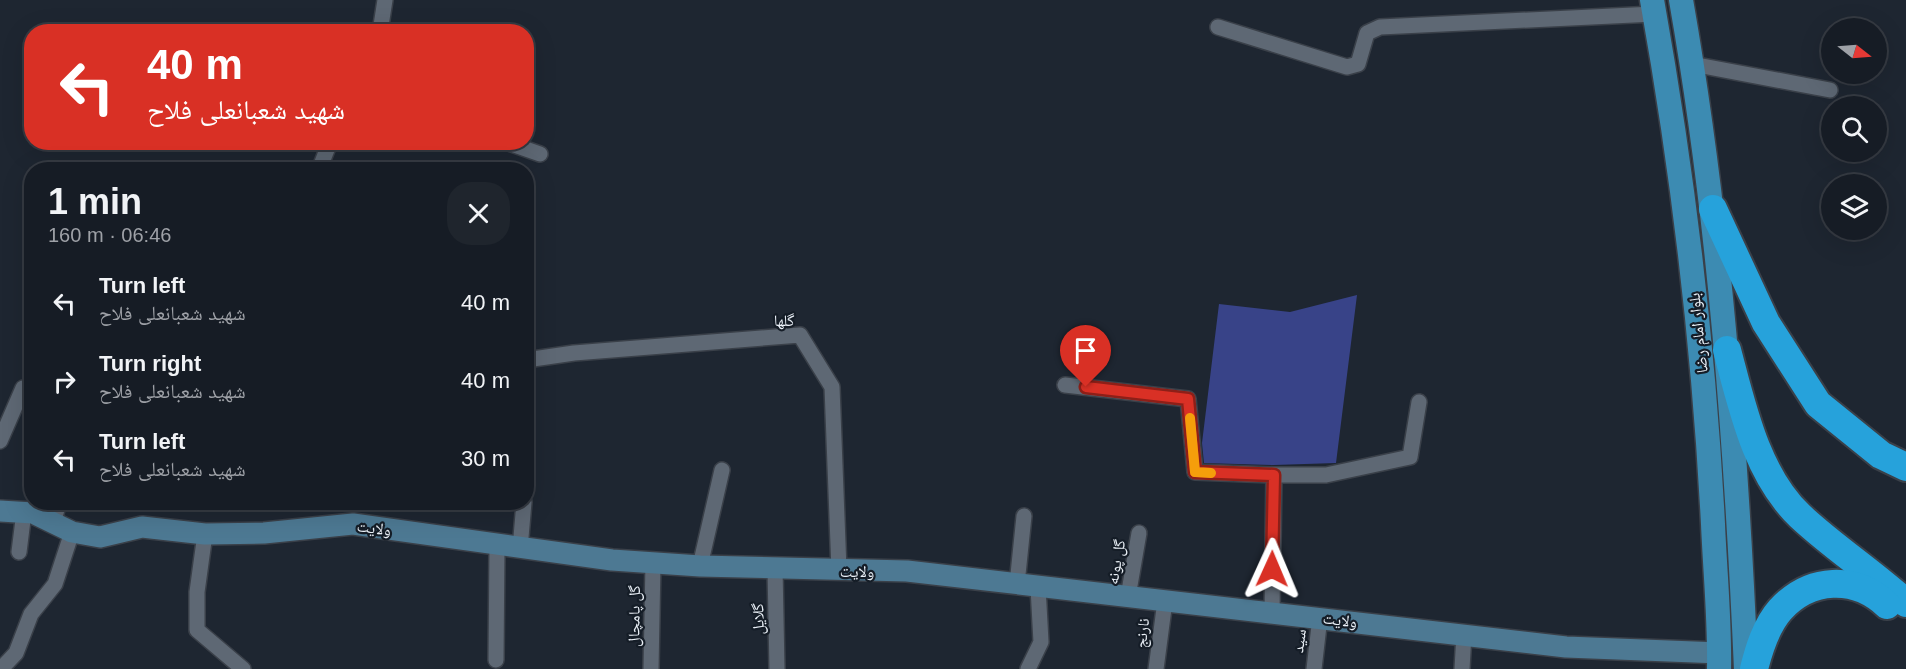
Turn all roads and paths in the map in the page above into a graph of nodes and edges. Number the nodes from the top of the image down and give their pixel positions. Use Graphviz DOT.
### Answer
graph roads {
  1 [pos="385,0"];
  2 [pos="1681,0"];
  3 [pos="1653,7"];
  4 [pos="381,24"];
  5 [pos="1218,27"];
  6 [pos="1692,64"];
  7 [pos="1830,90"];
  8 [pos="529,150"];
  9 [pos="540,154"];
  10 [pos="1713,209"];
  11 [pos="1727,350"];
  12 [pos="534,359"];
  13 [pos="1065,385"];
  14 [pos="23,388"];
  15 [pos="1419,402"];
  16 [pos="0,441"];
  17 [pos="1906,467"];
  18 [pos="722,470"];
  19 [pos="1274,475"];
  20 [pos="60,510"];
  21 [pos="523,510"];
  22 [pos="0,511"];
  23 [pos="24,512"];
  24 [pos="1024,516"];
  25 [pos="63,528"];
  26 [pos="1139,533"];
  27 [pos="205,534"];
  28 [pos="497,546"];
  29 [pos="520,549"];
  30 [pos="19,552"];
  31 [pos="653,563"];
  32 [pos="700,566"];
  33 [pos="775,569"];
  34 [pos="839,570"];
  35 [pos="1017,584"];
  36 [pos="1038,587"];
  37 [pos="1128,597"];
  38 [pos="1165,601"];
  39 [pos="1906,603"];
  40 [pos="1272,612"];
  41 [pos="1320,617"];
  42 [pos="1906,622"];
  43 [pos="1464,634"];
  44 [pos="496,660"];
  45 [pos="1720,661"];
  46 [pos="1,669"];
  47 [pos="243,669"];
  48 [pos="651,669"];
  49 [pos="777,669"];
  50 [pos="1028,669"];
  51 [pos="1156,669"];
  52 [pos="1314,669"];
  53 [pos="1462,669"];
  54 [pos="1746,669"];
  55 [pos="1754,669"];
  1 -- 4 [label="street"];
  2 -- 6 [label="main road, بلوار امام رضا"];
  3 -- 5 [label="street"];
  3 -- 45 [label="main road, بلوار امام رضا"];
  6 -- 7 [label="street"];
  6 -- 10 [label="main road, بلوار امام رضا"];
  8 -- 9 [label="street"];
  10 -- 11 [label="main road, بلوار امام رضا"];
  10 -- 17 [label="highway"];
  11 -- 39 [label="highway"];
  11 -- 54 [label="main road, بلوار امام رضا"];
  12 -- 34 [label="street, گلها"];
  13 -- 19 [label="street"];
  14 -- 16 [label="street"];
  15 -- 19 [label="street"];
  18 -- 32 [label="street"];
  19 -- 40 [label="street"];
  20 -- 25 [label="street"];
  21 -- 29 [label="street"];
  22 -- 23 [label="street, ولایت"];
  23 -- 25 [label="street, ولایت"];
  23 -- 30 [label="street"];
  24 -- 35 [label="street"];
  25 -- 27 [label="street, ولایت"];
  25 -- 46 [label="street"];
  26 -- 37 [label="street, گل پونه"];
  27 -- 28 [label="street, ولایت"];
  27 -- 47 [label="street"];
  28 -- 29 [label="street, ولایت"];
  28 -- 44 [label="street"];
  29 -- 31 [label="street, ولایت"];
  31 -- 32 [label="street, ولایت"];
  31 -- 48 [label="street, گل پامچال"];
  32 -- 33 [label="street, ولایت"];
  33 -- 34 [label="street, ولایت"];
  33 -- 49 [label="street, گلایل"];
  34 -- 35 [label="street, ولایت"];
  35 -- 36 [label="street, ولایت"];
  36 -- 37 [label="street, ولایت"];
  36 -- 50 [label="street"];
  37 -- 38 [label="street, ولایت"];
  38 -- 40 [label="street, ولایت"];
  38 -- 51 [label="street, نارنج"];
  40 -- 41 [label="street, ولایت"];
  41 -- 43 [label="street, ولایت"];
  41 -- 52 [label="street, سید"];
  42 -- 55 [label="highway"];
  43 -- 45 [label="street, ولایت"];
  43 -- 53 [label="street"];
}
